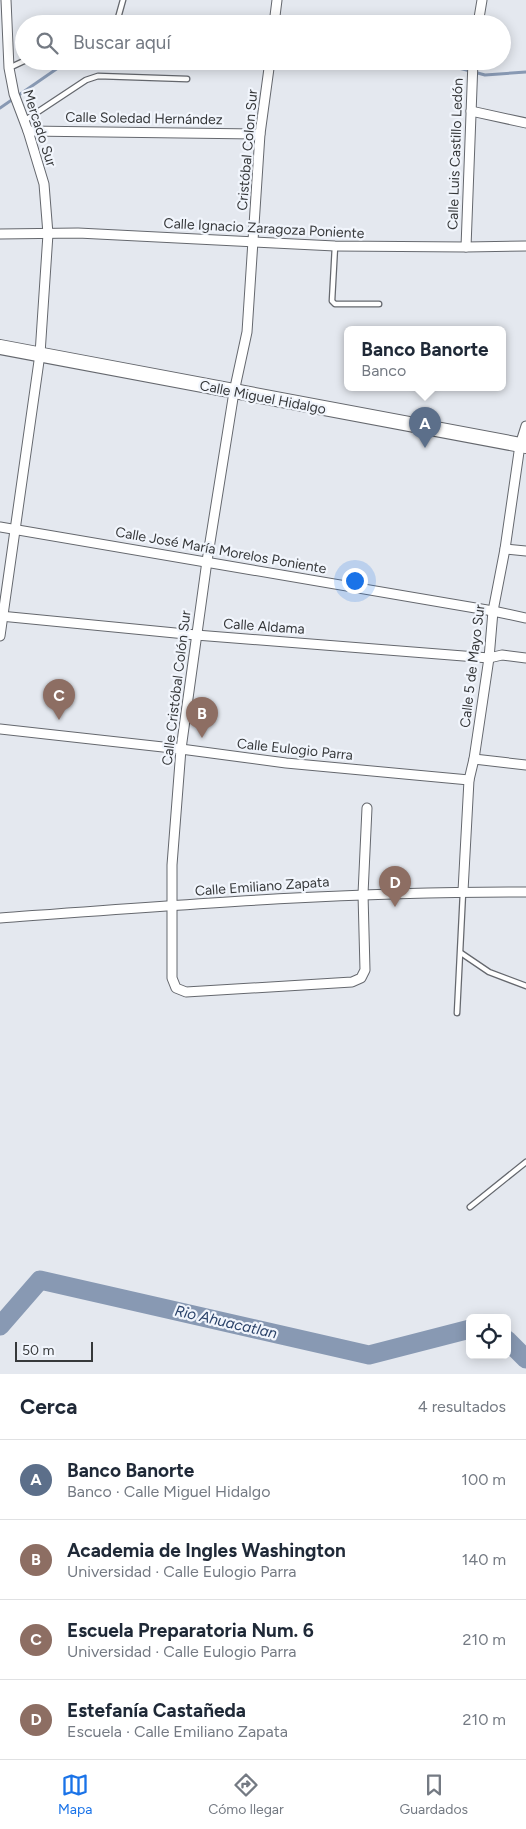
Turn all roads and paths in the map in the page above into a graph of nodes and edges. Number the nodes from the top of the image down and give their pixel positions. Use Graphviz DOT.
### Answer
graph roads {
  1 [pos="6,0"];
  2 [pos="123,0"];
  3 [pos="277,0"];
  4 [pos="482,0"];
  5 [pos="119,15"];
  6 [pos="275,15"];
  7 [pos="480,15"];
  8 [pos="15,65"];
  9 [pos="9,68"];
  10 [pos="269,70"];
  11 [pos="472,70"];
  12 [pos="187,79"];
  13 [pos="471,111"];
  14 [pos="24,121"];
  15 [pos="526,123"];
  16 [pos="28,131"];
  17 [pos="260,134"];
  18 [pos="0,234"];
  19 [pos="48,234"];
  20 [pos="254,241"];
  21 [pos="335,246"];
  22 [pos="526,246"];
  23 [pos="466,247"];
  24 [pos="379,304"];
  25 [pos="0,346"];
  26 [pos="40,354"];
  27 [pos="234,392"];
  28 [pos="526,426"];
  29 [pos="523,446"];
  30 [pos="0,526"];
  31 [pos="14,528"];
  32 [pos="505,549"];
  33 [pos="526,551"];
  34 [pos="207,561"];
  35 [pos="493,611"];
  36 [pos="1,616"];
  37 [pos="526,618"];
  38 [pos="196,635"];
  39 [pos="0,636"];
  40 [pos="488,658"];
  41 [pos="526,658"];
  42 [pos="0,728"];
  43 [pos="181,749"];
  44 [pos="474,759"];
  45 [pos="526,765"];
  46 [pos="469,780"];
  47 [pos="367,808"];
  48 [pos="463,891"];
  49 [pos="526,892"];
  50 [pos="363,894"];
  51 [pos="171,906"];
  52 [pos="0,918"];
  53 [pos="461,953"];
  54 [pos="526,986"];
  55 [pos="457,1013"];
  56 [pos="526,1162"];
  57 [pos="470,1207"];
  1 -- 9 [label="street, Mercado Sur"];
  2 -- 5 [label="lane"];
  3 -- 6 [label="street"];
  4 -- 7 [label="street"];
  8 -- 9 [label="lane"];
  9 -- 14 [label="street, Mercado Sur"];
  10 -- 17 [label="street, Cristóbal Colon Sur"];
  11 -- 13 [label="street, Calle Luis Castillo Ledón"];
  12 -- 14 [label="lane"];
  13 -- 15 [label="street"];
  13 -- 23 [label="street, Calle Luis Castillo Ledón"];
  14 -- 16 [label="street, Mercado Sur"];
  16 -- 17 [label="street, Calle Soledad Hernández"];
  16 -- 19 [label="street, Mercado Sur"];
  17 -- 20 [label="street, Cristóbal Colon Sur"];
  18 -- 19 [label="street, Calle Ignacio Zaragoza Poniente"];
  19 -- 20 [label="street, Calle Ignacio Zaragoza Poniente"];
  19 -- 26 [label="street, Mercado Sur"];
  20 -- 21 [label="street, Calle Ignacio Zaragoza Poniente"];
  20 -- 27 [label="street, Cristóbal Colon Sur"];
  21 -- 23 [label="street, Calle Ignacio Zaragoza Poniente"];
  21 -- 24 [label="lane"];
  22 -- 23 [label="street, Calle Ignacio Zaragoza Poniente"];
  25 -- 26 [label="main road, Calle Miguel Hidalgo"];
  26 -- 27 [label="main road, Calle Miguel Hidalgo"];
  26 -- 31 [label="street, Mercado Sur"];
  27 -- 29 [label="main road, Calle Miguel Hidalgo"];
  27 -- 34 [label="street, Calle Cristóbal Colón Sur"];
  28 -- 29 [label="street, Calle 5 de Mayo Sur"];
  29 -- 32 [label="street, Calle 5 de Mayo Sur"];
  30 -- 31 [label="street, Calle José María Morelos Poniente"];
  31 -- 34 [label="street, Calle José María Morelos Poniente"];
  31 -- 36 [label="street, Mercado Sur"];
  32 -- 33 [label="street"];
  32 -- 35 [label="street, Calle 5 de Mayo Sur"];
  34 -- 35 [label="street, Calle José María Morelos Poniente"];
  34 -- 38 [label="street, Calle Cristóbal Colón Sur"];
  35 -- 37 [label="street, Calle José María Morelos Poniente"];
  35 -- 40 [label="street, Calle 5 de Mayo Sur"];
  36 -- 38 [label="street, Calle Aldama"];
  36 -- 39 [label="street, Mercado Sur"];
  38 -- 40 [label="street, Calle Aldama"];
  38 -- 43 [label="street, Calle Cristóbal Colón Sur"];
  40 -- 41 [label="street, Calle Aldama"];
  40 -- 44 [label="street, Calle 5 de Mayo Sur"];
  42 -- 43 [label="street, Calle Eulogio Parra"];
  43 -- 46 [label="street, Calle Eulogio Parra"];
  43 -- 51 [label="street, Calle Cristóbal Colón Sur"];
  44 -- 45 [label="street"];
  44 -- 46 [label="street, Calle 5 de Mayo Sur"];
  46 -- 48 [label="street, Calle 5 de Mayo Sur"];
  47 -- 50 [label="street"];
  48 -- 49 [label="street, Calle Emiliano Zapata"];
  48 -- 50 [label="street, Calle Emiliano Zapata"];
  48 -- 53 [label="lane"];
  50 -- 51 [label="street, Calle Emiliano Zapata"];
  50 -- 51 [label="street, Calle Cristóbal Colón Sur"];
  51 -- 52 [label="street, Calle Emiliano Zapata"];
  53 -- 54 [label="lane"];
  53 -- 55 [label="lane"];
  56 -- 57 [label="lane"];
}
